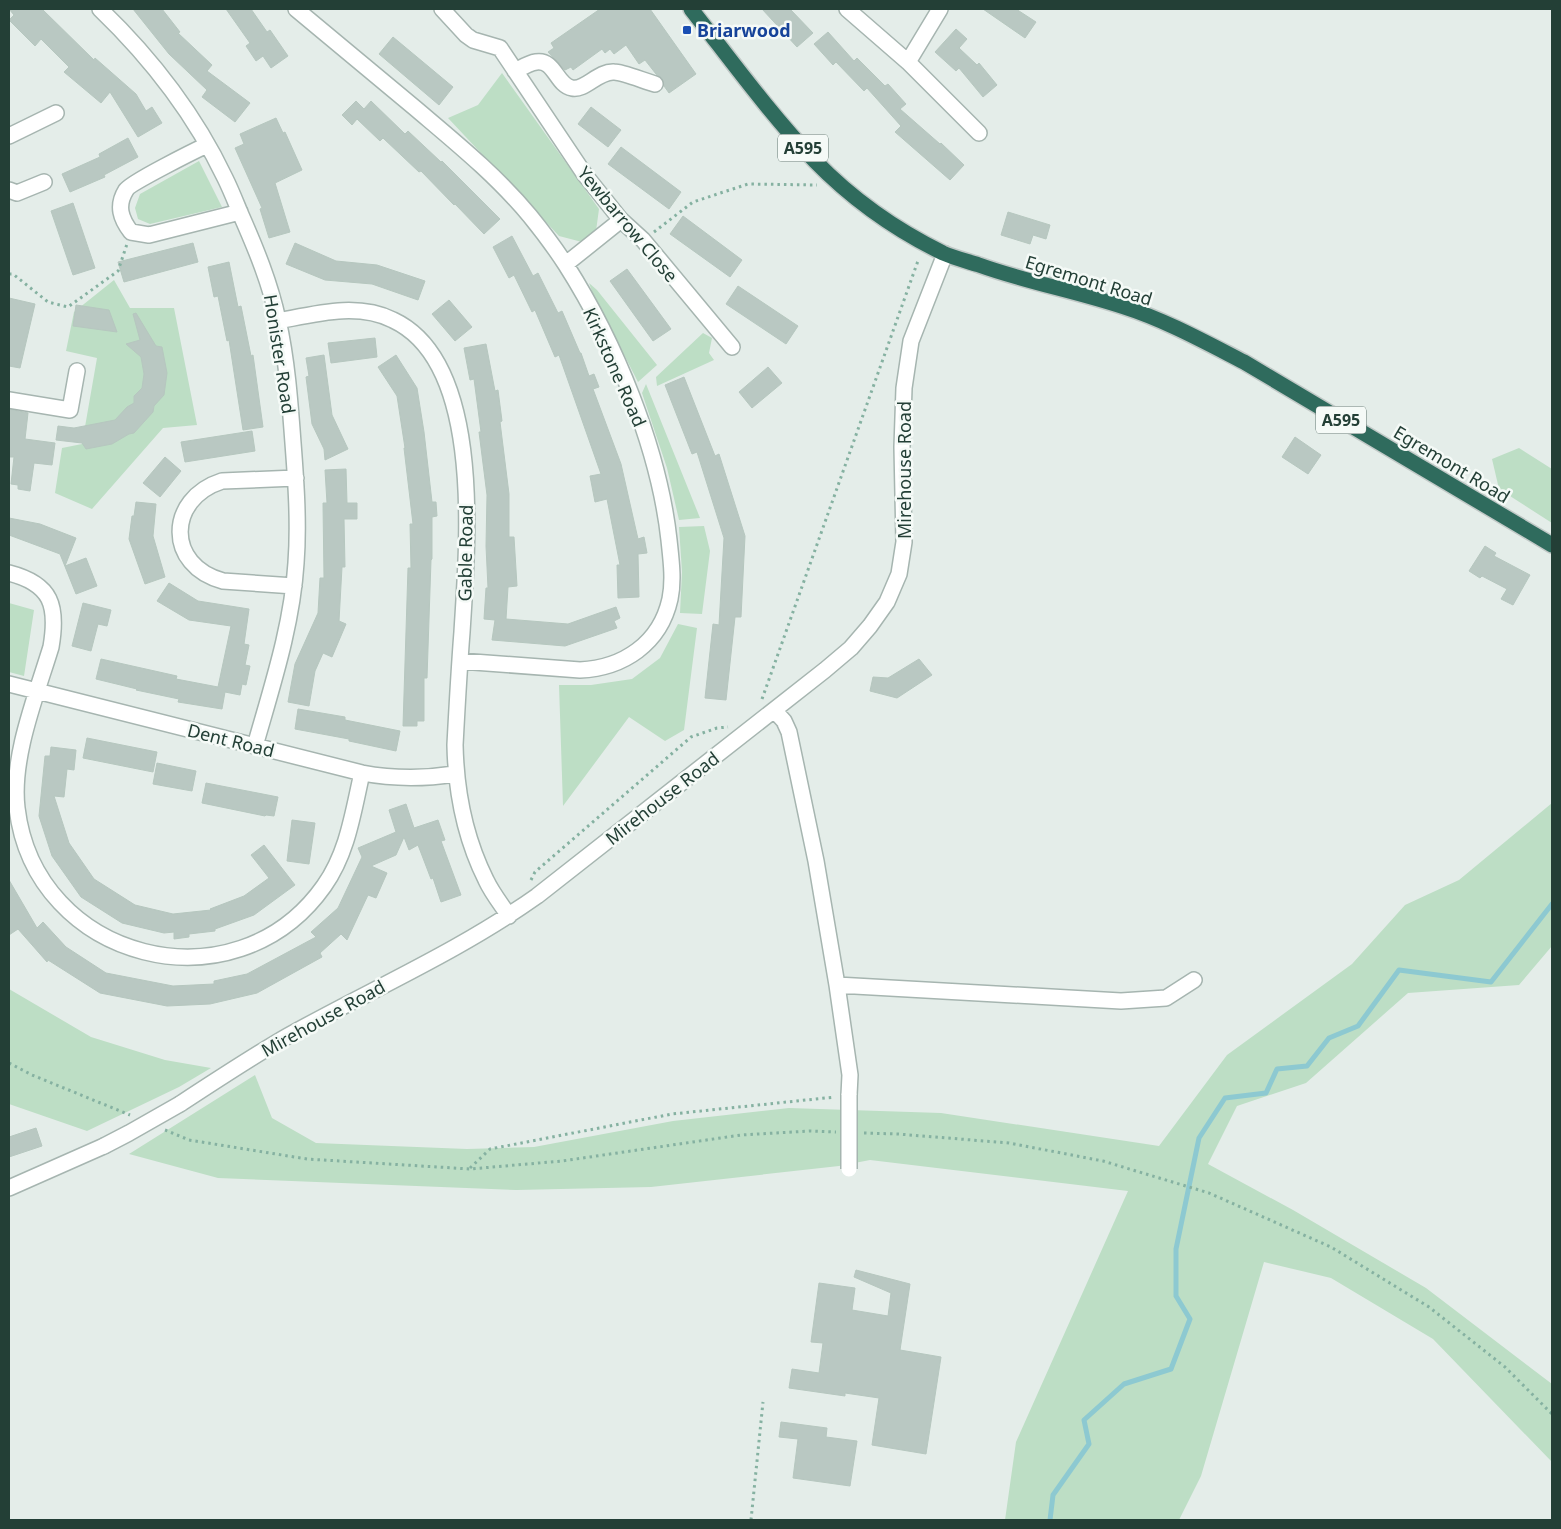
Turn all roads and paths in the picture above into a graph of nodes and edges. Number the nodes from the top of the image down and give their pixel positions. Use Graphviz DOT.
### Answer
graph roads {
  1 [pos="100,9"];
  2 [pos="296,9"];
  3 [pos="442,9"];
  4 [pos="691,9"];
  5 [pos="847,9"];
  6 [pos="940,9"];
  7 [pos="908,62"];
  8 [pos="515,71"];
  9 [pos="655,84"];
  10 [pos="56,113"];
  11 [pos="979,133"];
  12 [pos="9,136"];
  13 [pos="207,145"];
  14 [pos="44,182"];
  15 [pos="842,186"];
  16 [pos="9,190"];
  17 [pos="240,212"];
  18 [pos="621,220"];
  19 [pos="131,232"];
  20 [pos="643,240"];
  21 [pos="924,243"];
  22 [pos="945,254"];
  23 [pos="566,264"];
  24 [pos="9,274"];
  25 [pos="278,321"];
  26 [pos="732,347"];
  27 [pos="77,371"];
  28 [pos="9,400"];
  29 [pos="296,478"];
  30 [pos="1552,545"];
  31 [pos="9,573"];
  32 [pos="294,586"];
  33 [pos="460,662"];
  34 [pos="9,684"];
  35 [pos="37,692"];
  36 [pos="774,710"];
  37 [pos="752,727"];
  38 [pos="255,746"];
  39 [pos="362,773"];
  40 [pos="456,774"];
  41 [pos="527,887"];
  42 [pos="509,916"];
  43 [pos="1194,980"];
  44 [pos="837,985"];
  45 [pos="9,1063"];
  46 [pos="849,1095"];
  47 [pos="134,1117"];
  48 [pos="162,1128"];
  49 [pos="840,1132"];
  50 [pos="859,1133"];
  51 [pos="470,1169"];
  52 [pos="849,1169"];
  53 [pos="9,1188"];
  54 [pos="763,1402"];
  55 [pos="1552,1414"];
  56 [pos="750,1520"];
  1 -- 13 [label="street, Honister Road"];
  2 -- 23 [label="street, Kirkstone Road"];
  3 -- 8 [label="street, Yewbarrow Close"];
  4 -- 15 [label="highway, Egremont Road / A595"];
  5 -- 7 [label="street"];
  6 -- 7 [label="street"];
  7 -- 11 [label="street"];
  8 -- 9 [label="street"];
  8 -- 18 [label="street, Yewbarrow Close"];
  10 -- 12 [label="street"];
  13 -- 17 [label="street, Honister Road"];
  13 -- 19 [label="street"];
  14 -- 16 [label="street"];
  15 -- 20 [label="path"];
  15 -- 21 [label="highway, Egremont Road / A595"];
  17 -- 19 [label="street"];
  17 -- 25 [label="street, Honister Road"];
  18 -- 20 [label="street, Yewbarrow Close"];
  18 -- 23 [label="street"];
  19 -- 24 [label="path"];
  20 -- 26 [label="street, Yewbarrow Close"];
  21 -- 22 [label="highway, Egremont Road / A595"];
  21 -- 37 [label="path"];
  22 -- 30 [label="highway, Egremont Road / A595"];
  22 -- 36 [label="street, Mirehouse Road"];
  23 -- 33 [label="street, Kirkstone Road"];
  25 -- 29 [label="street, Honister Road"];
  25 -- 33 [label="street, Gable Road"];
  27 -- 28 [label="street"];
  29 -- 32 [label="street, Honister Road"];
  29 -- 32 [label="street"];
  31 -- 35 [label="street"];
  32 -- 38 [label="street, Honister Road"];
  33 -- 40 [label="street, Gable Road"];
  34 -- 35 [label="street, Dent Road"];
  35 -- 38 [label="street, Dent Road"];
  35 -- 39 [label="street"];
  36 -- 37 [label="street, Mirehouse Road"];
  36 -- 44 [label="street"];
  37 -- 41 [label="path"];
  37 -- 42 [label="street, Mirehouse Road"];
  38 -- 39 [label="street, Dent Road"];
  39 -- 40 [label="street, Dent Road"];
  40 -- 42 [label="street, Gable Road"];
  42 -- 53 [label="street, Mirehouse Road, bridge"];
  43 -- 44 [label="street"];
  44 -- 46 [label="street"];
  45 -- 47 [label="path"];
  46 -- 51 [label="path"];
  46 -- 52 [label="street, bridge"];
  48 -- 51 [label="path"];
  49 -- 51 [label="path"];
  50 -- 55 [label="path"];
  54 -- 56 [label="path"];
}
